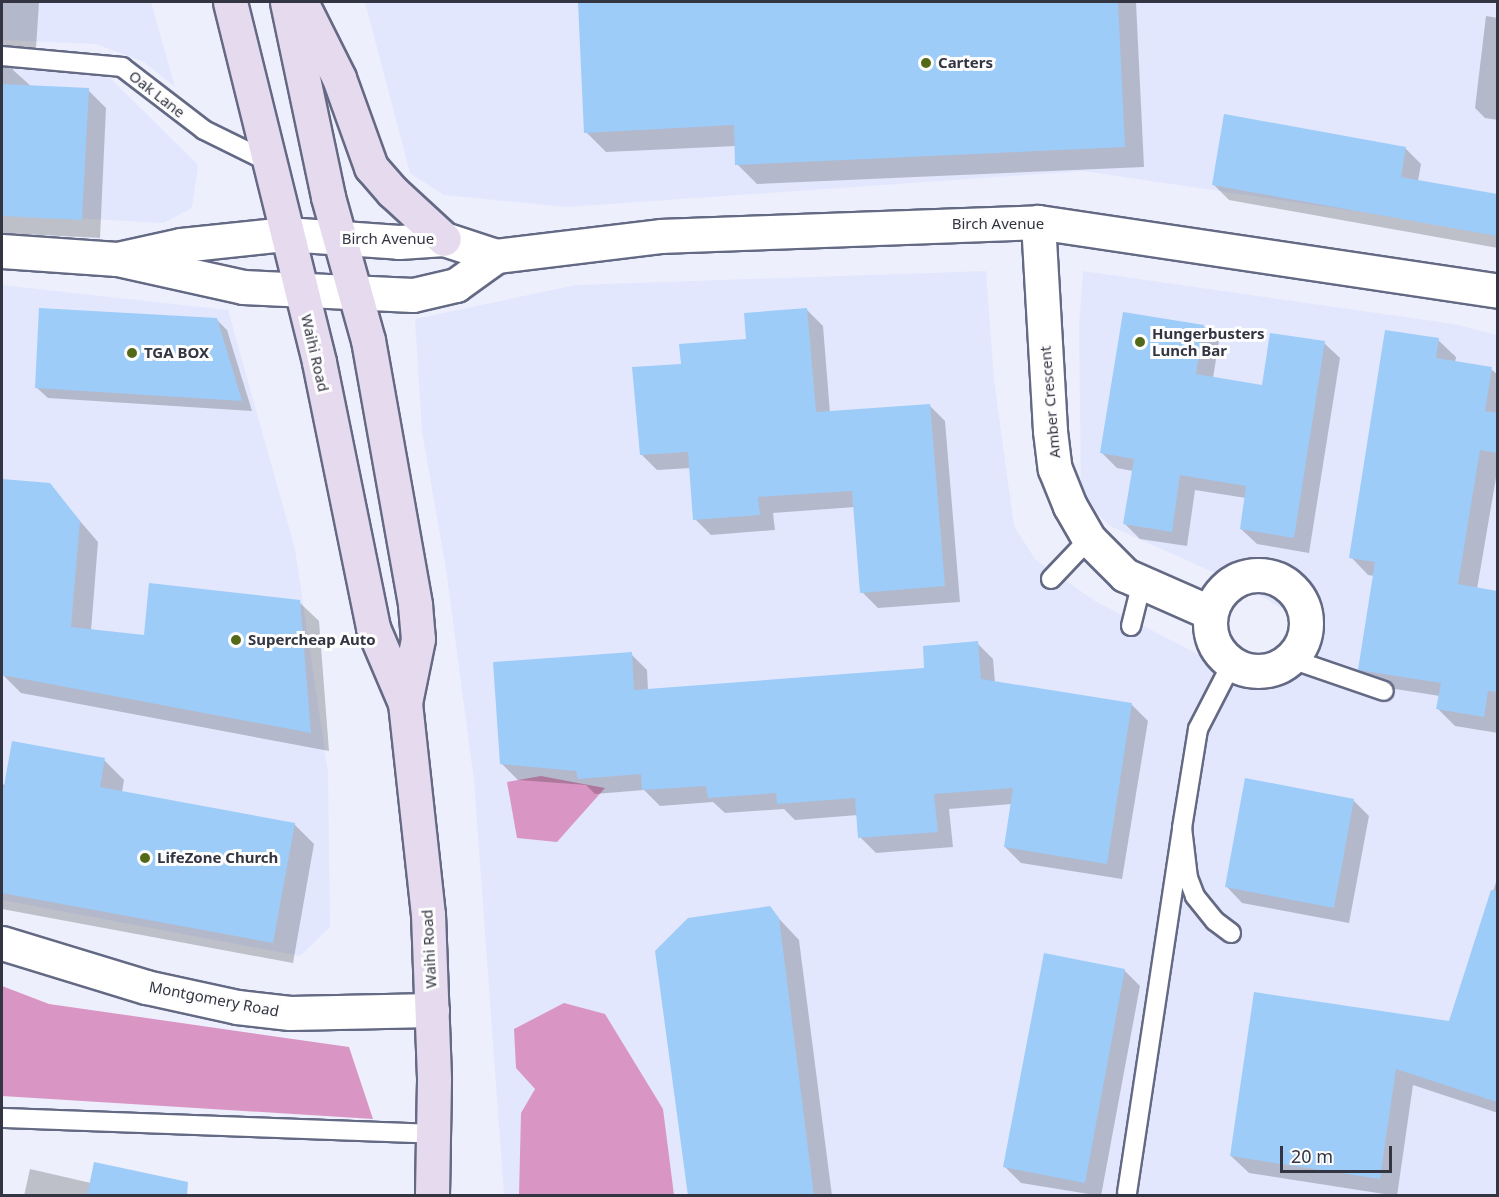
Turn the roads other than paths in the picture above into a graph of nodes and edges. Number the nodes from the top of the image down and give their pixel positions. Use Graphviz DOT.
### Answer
graph roads {
  1 [pos="230,2"];
  2 [pos="288,2"];
  3 [pos="301,2"];
  4 [pos="2,56"];
  5 [pos="267,161"];
  6 [pos="1038,222"];
  7 [pos="314,237"];
  8 [pos="444,239"];
  9 [pos="2,251"];
  10 [pos="496,256"];
  11 [pos="117,259"];
  12 [pos="327,291"];
  13 [pos="1497,291"];
  14 [pos="1089,538"];
  15 [pos="1051,579"];
  16 [pos="1141,586"];
  17 [pos="1209,612"];
  18 [pos="1131,626"];
  19 [pos="1291,659"];
  20 [pos="1232,663"];
  21 [pos="1384,690"];
  22 [pos="405,703"];
  23 [pos="1182,828"];
  24 [pos="1231,933"];
  25 [pos="2,943"];
  26 [pos="432,1010"];
  27 [pos="2,1118"];
  28 [pos="433,1134"];
  29 [pos="1127,1193"];
  30 [pos="432,1196"];
  1 -- 5 [label="main road, Waihi Road"];
  2 -- 7 [label="main road, Waihi Road"];
  3 -- 8 [label="main road"];
  4 -- 5 [label="lane, Oak Lane"];
  5 -- 7 [label="main road, Waihi Road"];
  6 -- 10 [label="street, Birch Avenue"];
  6 -- 13 [label="street, Birch Avenue"];
  6 -- 14 [label="street, Amber Crescent"];
  7 -- 8 [label="street, Birch Avenue"];
  7 -- 11 [label="street"];
  7 -- 12 [label="main road, Waihi Road"];
  7 -- 12 [label="main road, Waihi Road"];
  8 -- 10 [label="street, Birch Avenue"];
  9 -- 11 [label="street"];
  10 -- 12 [label="street, Birch Avenue"];
  11 -- 12 [label="street"];
  12 -- 22 [label="main road, Waihi Road"];
  12 -- 22 [label="main road, Waihi Road"];
  14 -- 15 [label="lane"];
  14 -- 16 [label="street, Amber Crescent"];
  16 -- 17 [label="street, Amber Crescent"];
  16 -- 18 [label="lane"];
  17 -- 19 [label="street"];
  17 -- 20 [label="street"];
  19 -- 20 [label="street"];
  19 -- 21 [label="lane"];
  20 -- 23 [label="lane"];
  22 -- 26 [label="main road, Waihi Road"];
  23 -- 24 [label="lane"];
  23 -- 29 [label="lane"];
  25 -- 26 [label="street, Montgomery Road"];
  26 -- 28 [label="main road, Waihi Road"];
  27 -- 28 [label="lane"];
  28 -- 30 [label="main road, Waihi Road"];
}
